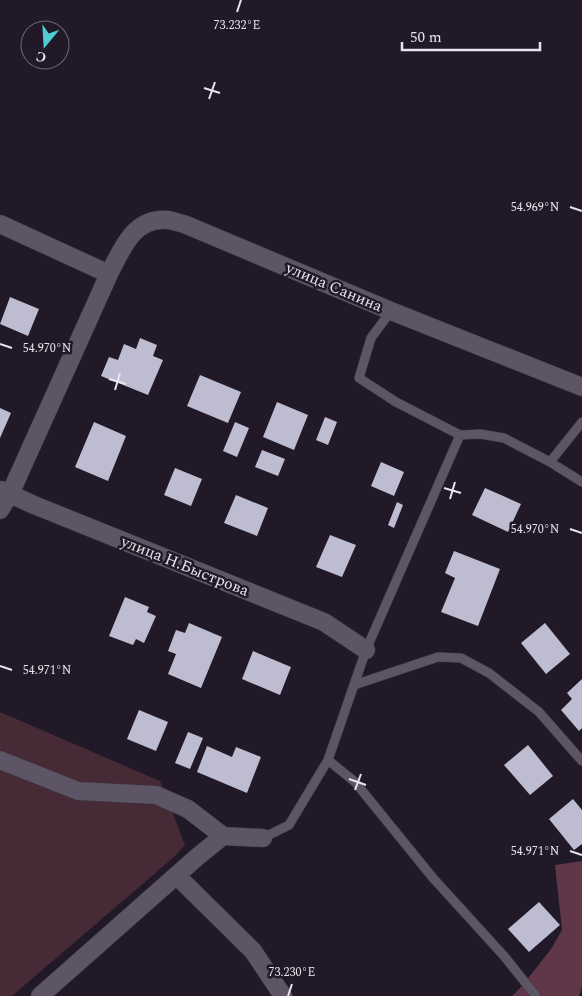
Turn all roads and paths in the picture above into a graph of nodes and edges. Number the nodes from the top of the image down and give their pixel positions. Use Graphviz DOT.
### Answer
graph roads {
  1 [pos="0,224"];
  2 [pos="109,274"];
  3 [pos="391,311"];
  4 [pos="582,387"];
  5 [pos="582,422"];
  6 [pos="460,435"];
  7 [pos="550,462"];
  8 [pos="582,482"];
  9 [pos="5,492"];
  10 [pos="0,510"];
  11 [pos="366,650"];
  12 [pos="354,685"];
  13 [pos="0,760"];
  14 [pos="328,760"];
  15 [pos="582,761"];
  16 [pos="223,836"];
  17 [pos="263,838"];
  18 [pos="177,876"];
  19 [pos="40,996"];
  20 [pos="283,996"];
  21 [pos="536,996"];
  1 -- 2 [label="street"];
  2 -- 3 [label="street, улица Санина"];
  2 -- 9 [label="street, улица Санина"];
  3 -- 4 [label="street, улица Санина"];
  3 -- 6 [label="lane"];
  5 -- 7 [label="lane"];
  6 -- 7 [label="lane"];
  6 -- 11 [label="lane"];
  7 -- 8 [label="lane"];
  9 -- 10 [label="street, улица Санина"];
  9 -- 11 [label="street, улица Н.Быстрова"];
  11 -- 12 [label="lane"];
  12 -- 14 [label="lane"];
  12 -- 15 [label="lane"];
  13 -- 16 [label="street"];
  14 -- 17 [label="lane"];
  14 -- 21 [label="lane"];
  16 -- 17 [label="street"];
  16 -- 18 [label="street"];
  18 -- 19 [label="street"];
  18 -- 20 [label="street"];
}
